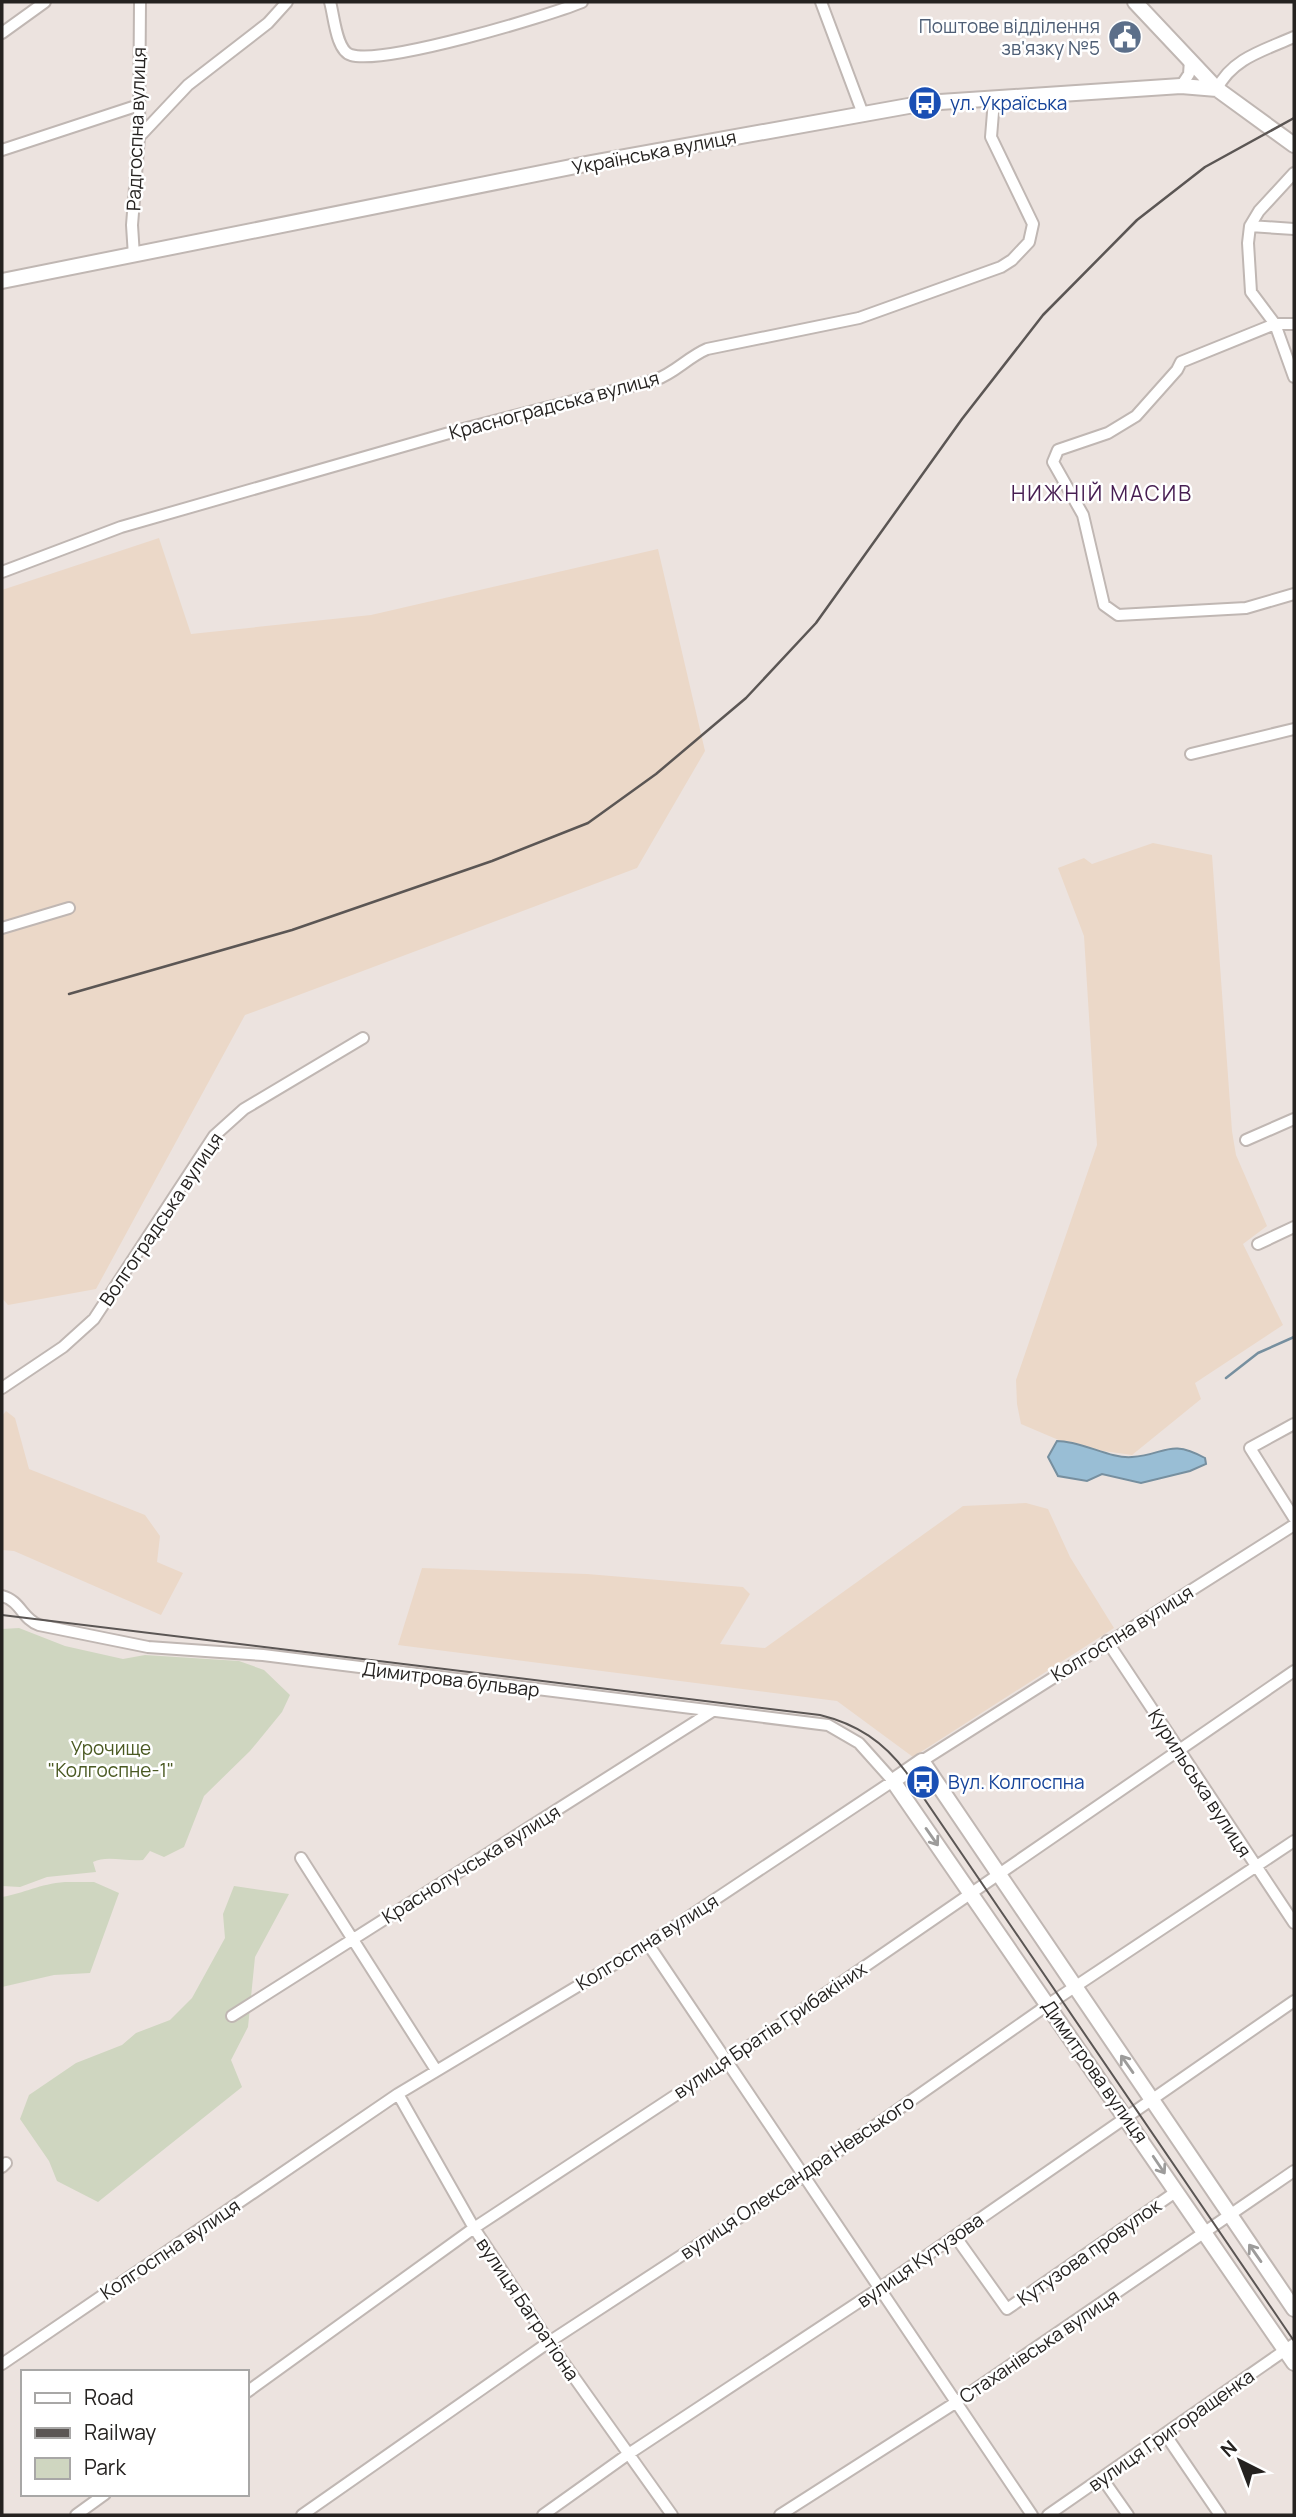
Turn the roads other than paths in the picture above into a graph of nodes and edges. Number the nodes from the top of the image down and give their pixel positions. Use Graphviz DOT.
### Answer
graph roads {
  1 [pos="45,2"];
  2 [pos="140,2"];
  3 [pos="287,2"];
  4 [pos="330,2"];
  5 [pos="582,2"];
  6 [pos="821,2"];
  7 [pos="1135,2"];
  8 [pos="2,33"];
  9 [pos="1294,37"];
  10 [pos="1190,60"];
  11 [pos="1181,86"];
  12 [pos="1217,89"];
  13 [pos="994,100"];
  14 [pos="139,105"];
  15 [pos="863,114"];
  16 [pos="139,137"];
  17 [pos="1294,145"];
  18 [pos="2,150"];
  19 [pos="1294,173"];
  20 [pos="1250,226"];
  21 [pos="1294,229"];
  22 [pos="134,256"];
  23 [pos="2,281"];
  24 [pos="1275,324"];
  25 [pos="1294,324"];
  26 [pos="1294,377"];
  27 [pos="2,572"];
  28 [pos="1294,594"];
  29 [pos="1294,729"];
  30 [pos="1191,754"];
  31 [pos="69,908"];
  32 [pos="2,928"];
  33 [pos="363,1038"];
  34 [pos="1294,1119"];
  35 [pos="1246,1140"];
  36 [pos="1294,1227"];
  37 [pos="1258,1244"];
  38 [pos="2,1388"];
  39 [pos="1294,1423"];
  40 [pos="1294,1518"];
  41 [pos="1294,1525"];
  42 [pos="2,1596"];
  43 [pos="1107,1641"];
  44 [pos="1294,1671"];
  45 [pos="711,1712"];
  46 [pos="1178,1749"];
  47 [pos="922,1761"];
  48 [pos="893,1781"];
  49 [pos="1294,1841"];
  50 [pos="301,1858"];
  51 [pos="1256,1867"];
  52 [pos="998,1873"];
  53 [pos="970,1892"];
  54 [pos="1294,1923"];
  55 [pos="353,1939"];
  56 [pos="648,1944"];
  57 [pos="1074,1988"];
  58 [pos="1294,2001"];
  59 [pos="1049,2004"];
  60 [pos="232,2017"];
  61 [pos="726,2062"];
  62 [pos="436,2070"];
  63 [pos="398,2094"];
  64 [pos="1151,2099"];
  65 [pos="1127,2117"];
  66 [pos="1294,2171"];
  67 [pos="803,2176"];
  68 [pos="1177,2190"];
  69 [pos="1229,2215"];
  70 [pos="474,2228"];
  71 [pos="1205,2232"];
  72 [pos="955,2236"];
  73 [pos="880,2288"];
  74 [pos="1294,2309"];
  75 [pos="548,2342"];
  76 [pos="1290,2347"];
  77 [pos="1294,2363"];
  78 [pos="2,2364"];
  79 [pos="248,2391"];
  80 [pos="955,2403"];
  81 [pos="1165,2434"];
  82 [pos="627,2455"];
  83 [pos="1102,2478"];
  84 [pos="102,2496"];
  85 [pos="76,2515"];
  86 [pos="302,2515"];
  87 [pos="543,2515"];
  88 [pos="672,2515"];
  89 [pos="780,2515"];
  90 [pos="1032,2515"];
  91 [pos="1048,2515"];
  92 [pos="1128,2515"];
  93 [pos="1220,2515"];
  1 -- 8 [label="street"];
  2 -- 14 [label="street, Радгоспна вулиця"];
  3 -- 16 [label="street"];
  4 -- 5 [label="street"];
  6 -- 15 [label="street"];
  7 -- 10 [label="street"];
  9 -- 12 [label="street"];
  10 -- 11 [label="street"];
  10 -- 12 [label="street"];
  11 -- 12 [label="street, Українська вулиця"];
  11 -- 13 [label="street, Українська вулиця"];
  12 -- 17 [label="street"];
  13 -- 15 [label="street, Українська вулиця"];
  13 -- 27 [label="street, Красноградська вулиця"];
  14 -- 16 [label="street, Радгоспна вулиця"];
  14 -- 18 [label="street"];
  15 -- 22 [label="street, Українська вулиця"];
  16 -- 22 [label="street, Радгоспна вулиця"];
  19 -- 20 [label="street"];
  20 -- 21 [label="street"];
  20 -- 24 [label="street"];
  22 -- 23 [label="street, Українська вулиця"];
  24 -- 25 [label="street"];
  24 -- 26 [label="street"];
  24 -- 28 [label="street"];
  29 -- 30 [label="street"];
  31 -- 32 [label="street"];
  33 -- 38 [label="street, Волгоградська вулиця"];
  34 -- 35 [label="street"];
  36 -- 37 [label="street"];
  39 -- 40 [label="street"];
  41 -- 43 [label="street, Колгоспна вулиця"];
  42 -- 45 [label="street, Димитрова бульвар"];
  43 -- 46 [label="street, Курильська вулиця"];
  43 -- 47 [label="street, Колгоспна вулиця"];
  44 -- 46 [label="street, вулиця Братів Грибакіних"];
  45 -- 48 [label="street, Димитрова бульвар"];
  45 -- 55 [label="street, Краснолучська вулиця"];
  46 -- 51 [label="street, Курильська вулиця"];
  46 -- 52 [label="street, вулиця Братів Грибакіних"];
  47 -- 48 [label="street, Колгоспна вулиця"];
  47 -- 52 [label="street, Димитрова вулиця"];
  48 -- 53 [label="street, Димитрова вулиця, one-way"];
  48 -- 56 [label="street, Колгоспна вулиця"];
  49 -- 51 [label="street, вулиця Олександра Невського"];
  50 -- 55 [label="street"];
  51 -- 54 [label="street, Курильська вулиця"];
  51 -- 57 [label="street, вулиця Олександра Невського"];
  52 -- 53 [label="street, вулиця Братів Грибакіних"];
  52 -- 57 [label="street, Димитрова вулиця"];
  53 -- 59 [label="street, Димитрова вулиця"];
  53 -- 61 [label="street, вулиця Братів Грибакіних"];
  55 -- 60 [label="street, Краснолучська вулиця"];
  55 -- 62 [label="street"];
  56 -- 61 [label="street"];
  56 -- 62 [label="street, Колгоспна вулиця"];
  57 -- 59 [label="street, вулиця Олександра Невського"];
  64 -- 57 [label="street, Димитрова вулиця, one-way"];
  58 -- 64 [label="street, вулиця Кутузова"];
  59 -- 65 [label="street, Димитрова вулиця"];
  59 -- 67 [label="street, вулиця Олександра Невського"];
  61 -- 67 [label="street"];
  61 -- 70 [label="street, вулиця Братів Грибакіних"];
  62 -- 63 [label="street, Колгоспна вулиця"];
  63 -- 70 [label="street, вулиця Багратіона"];
  63 -- 78 [label="street, Колгоспна вулиця"];
  64 -- 65 [label="street, вулиця Кутузова"];
  64 -- 69 [label="street, Димитрова вулиця"];
  65 -- 68 [label="street, Димитрова вулиця, one-way"];
  65 -- 72 [label="street, вулиця Кутузова"];
  66 -- 69 [label="street, Стаханівська вулиця"];
  67 -- 73 [label="street"];
  67 -- 75 [label="street, вулиця Олександра Невського"];
  68 -- 71 [label="street, Димитрова вулиця"];
  68 -- 72 [label="street, Кутузова провулок"];
  69 -- 71 [label="street, Стаханівська вулиця"];
  74 -- 69 [label="street, Димитрова вулиця, one-way"];
  70 -- 75 [label="street, вулиця Багратіона"];
  70 -- 79 [label="street, вулиця Братів Грибакіних"];
  71 -- 76 [label="street, Димитрова вулиця"];
  71 -- 80 [label="street, Стаханівська вулиця"];
  72 -- 73 [label="street, вулиця Кутузова"];
  73 -- 80 [label="street"];
  73 -- 82 [label="street, вулиця Кутузова"];
  75 -- 82 [label="street, вулиця Багратіона"];
  75 -- 86 [label="street, вулиця Олександра Невського"];
  76 -- 77 [label="street, Димитрова вулиця"];
  76 -- 81 [label="street, вулиця Григоращенка"];
  80 -- 89 [label="street, Стаханівська вулиця"];
  80 -- 90 [label="street"];
  81 -- 83 [label="street, вулиця Григоращенка"];
  81 -- 93 [label="street"];
  82 -- 87 [label="street, вулиця Кутузова"];
  82 -- 88 [label="street, вулиця Багратіона"];
  83 -- 91 [label="street, вулиця Григоращенка"];
  83 -- 92 [label="street"];
  84 -- 85 [label="street"];
}
